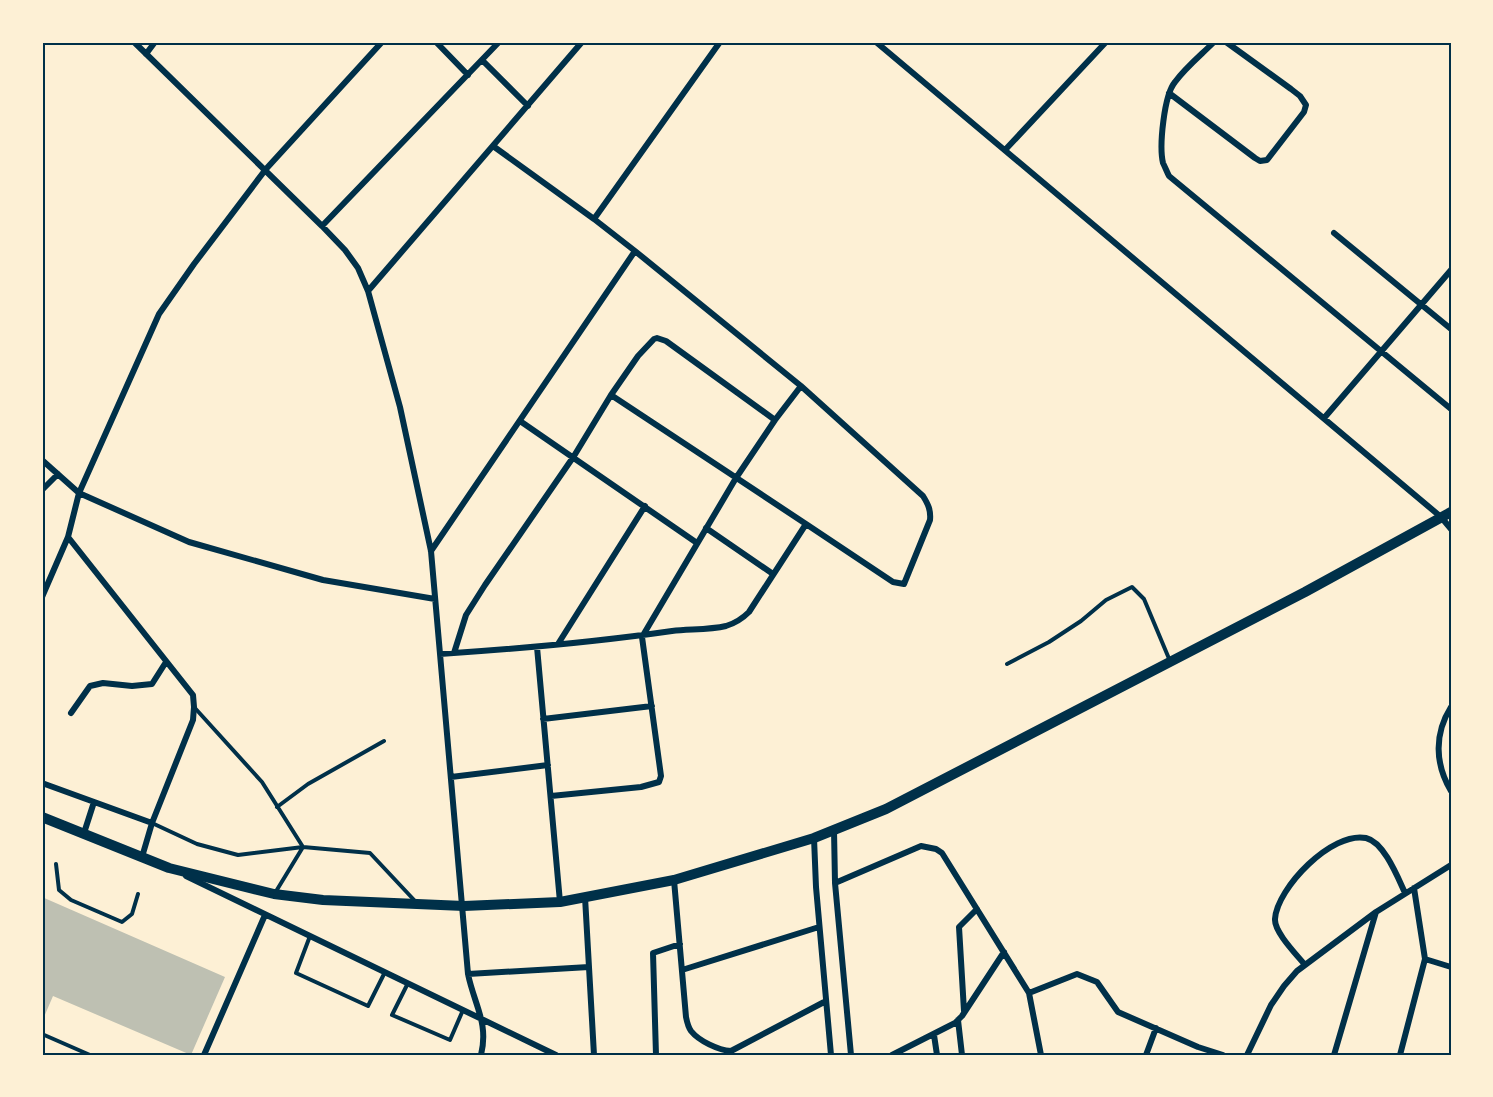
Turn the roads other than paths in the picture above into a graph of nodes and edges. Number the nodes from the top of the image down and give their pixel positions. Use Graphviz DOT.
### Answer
graph roads {
  1 [pos="134,42"];
  2 [pos="155,42"];
  3 [pos="436,42"];
  4 [pos="499,42"];
  5 [pos="582,42"];
  6 [pos="720,42"];
  7 [pos="876,42"];
  8 [pos="1106,42"];
  9 [pos="1214,42"];
  10 [pos="1226,42"];
  11 [pos="378,43"];
  12 [pos="146,54"];
  13 [pos="482,60"];
  14 [pos="468,75"];
  15 [pos="1169,93"];
  16 [pos="528,106"];
  17 [pos="493,146"];
  18 [pos="1005,150"];
  19 [pos="266,169"];
  20 [pos="594,219"];
  21 [pos="322,226"];
  22 [pos="1334,233"];
  23 [pos="634,251"];
  24 [pos="1451,270"];
  25 [pos="368,291"];
  26 [pos="1422,304"];
  27 [pos="1451,329"];
  28 [pos="1382,351"];
  29 [pos="801,386"];
  30 [pos="611,396"];
  31 [pos="1451,409"];
  32 [pos="1324,417"];
  33 [pos="775,420"];
  34 [pos="520,421"];
  35 [pos="574,456"];
  36 [pos="42,460"];
  37 [pos="58,474"];
  38 [pos="736,478"];
  39 [pos="42,490"];
  40 [pos="79,494"];
  41 [pos="645,506"];
  42 [pos="1446,514"];
  43 [pos="806,524"];
  44 [pos="706,528"];
  45 [pos="1451,529"];
  46 [pos="68,537"];
  47 [pos="697,543"];
  48 [pos="431,550"];
  49 [pos="773,574"];
  50 [pos="42,597"];
  51 [pos="435,599"];
  52 [pos="642,637"];
  53 [pos="558,644"];
  54 [pos="537,647"];
  55 [pos="454,653"];
  56 [pos="440,654"];
  57 [pos="166,662"];
  58 [pos="1171,662"];
  59 [pos="1007,664"];
  60 [pos="652,706"];
  61 [pos="195,707"];
  62 [pos="1451,707"];
  63 [pos="71,713"];
  64 [pos="543,719"];
  65 [pos="384,741"];
  66 [pos="548,765"];
  67 [pos="451,777"];
  68 [pos="42,783"];
  69 [pos="1451,791"];
  70 [pos="552,796"];
  71 [pos="94,802"];
  72 [pos="277,807"];
  73 [pos="42,818"];
  74 [pos="152,823"];
  75 [pos="834,830"];
  76 [pos="84,833"];
  77 [pos="814,838"];
  78 [pos="303,847"];
  79 [pos="142,857"];
  80 [pos="56,864"];
  81 [pos="1451,865"];
  82 [pos="169,868"];
  83 [pos="674,880"];
  84 [pos="835,884"];
  85 [pos="1414,888"];
  86 [pos="1405,893"];
  87 [pos="138,894"];
  88 [pos="274,894"];
  89 [pos="585,897"];
  90 [pos="560,902"];
  91 [pos="418,904"];
  92 [pos="464,906"];
  93 [pos="977,909"];
  94 [pos="1376,912"];
  95 [pos="265,915"];
  96 [pos="819,927"];
  97 [pos="310,936"];
  98 [pos="680,944"];
  99 [pos="1004,952"];
  100 [pos="1425,959"];
  101 [pos="1305,965"];
  102 [pos="590,967"];
  103 [pos="1451,967"];
  104 [pos="682,970"];
  105 [pos="385,972"];
  106 [pos="468,974"];
  107 [pos="408,983"];
  108 [pos="1029,993"];
  109 [pos="826,1001"];
  110 [pos="463,1010"];
  111 [pos="964,1011"];
  112 [pos="483,1020"];
  113 [pos="958,1020"];
  114 [pos="1156,1028"];
  115 [pos="42,1034"];
  116 [pos="934,1035"];
  117 [pos="90,1055"];
  118 [pos="204,1055"];
  119 [pos="481,1055"];
  120 [pos="556,1055"];
  121 [pos="594,1055"];
  122 [pos="656,1055"];
  123 [pos="831,1055"];
  124 [pos="851,1055"];
  125 [pos="892,1055"];
  126 [pos="937,1055"];
  127 [pos="962,1055"];
  128 [pos="1041,1055"];
  129 [pos="1146,1055"];
  130 [pos="1223,1055"];
  131 [pos="1247,1055"];
  132 [pos="1334,1055"];
  133 [pos="1400,1055"];
  1 -- 12 [label="street"];
  2 -- 12 [label="street"];
  3 -- 14 [label="street"];
  4 -- 13 [label="street"];
  5 -- 16 [label="street"];
  6 -- 20 [label="street"];
  7 -- 18 [label="street"];
  8 -- 18 [label="street"];
  9 -- 15 [label="street"];
  10 -- 15 [label="street"];
  11 -- 19 [label="street"];
  12 -- 19 [label="street"];
  13 -- 14 [label="street"];
  13 -- 16 [label="street"];
  14 -- 21 [label="street"];
  15 -- 28 [label="street"];
  16 -- 17 [label="street"];
  17 -- 20 [label="street"];
  17 -- 25 [label="street"];
  18 -- 32 [label="street"];
  19 -- 21 [label="street"];
  19 -- 40 [label="street"];
  20 -- 23 [label="street"];
  21 -- 25 [label="street"];
  22 -- 26 [label="street"];
  23 -- 29 [label="street"];
  23 -- 34 [label="street"];
  24 -- 26 [label="street"];
  25 -- 48 [label="street"];
  26 -- 27 [label="street"];
  26 -- 28 [label="street"];
  28 -- 31 [label="street"];
  28 -- 32 [label="street"];
  29 -- 33 [label="street"];
  29 -- 43 [label="street"];
  30 -- 33 [label="street"];
  30 -- 35 [label="street"];
  30 -- 38 [label="street"];
  32 -- 42 [label="street"];
  33 -- 38 [label="street"];
  34 -- 35 [label="street"];
  34 -- 48 [label="street"];
  35 -- 41 [label="street"];
  35 -- 55 [label="street"];
  36 -- 37 [label="street"];
  37 -- 39 [label="street"];
  37 -- 40 [label="street"];
  38 -- 43 [label="street"];
  38 -- 44 [label="street"];
  40 -- 46 [label="street"];
  40 -- 51 [label="street"];
  41 -- 47 [label="street"];
  41 -- 53 [label="street"];
  42 -- 45 [label="street"];
  42 -- 58 [label="main road"];
  43 -- 49 [label="street"];
  44 -- 47 [label="street"];
  44 -- 49 [label="street"];
  46 -- 50 [label="street"];
  46 -- 57 [label="street"];
  47 -- 52 [label="street"];
  48 -- 51 [label="street"];
  49 -- 52 [label="street"];
  51 -- 56 [label="street"];
  52 -- 53 [label="street"];
  52 -- 60 [label="street"];
  53 -- 54 [label="street"];
  54 -- 55 [label="street"];
  54 -- 64 [label="street"];
  55 -- 56 [label="street"];
  56 -- 67 [label="street"];
  57 -- 61 [label="street"];
  57 -- 63 [label="street"];
  58 -- 59 [label="lane"];
  58 -- 75 [label="main road"];
  60 -- 64 [label="street"];
  60 -- 70 [label="street"];
  61 -- 72 [label="lane"];
  61 -- 74 [label="street"];
  62 -- 69 [label="street"];
  64 -- 66 [label="street"];
  65 -- 72 [label="lane"];
  66 -- 67 [label="street"];
  66 -- 70 [label="street"];
  67 -- 92 [label="street"];
  68 -- 71 [label="street"];
  70 -- 90 [label="street"];
  71 -- 74 [label="street"];
  71 -- 76 [label="street"];
  72 -- 78 [label="lane"];
  73 -- 76 [label="main road"];
  74 -- 78 [label="lane"];
  74 -- 79 [label="street"];
  75 -- 77 [label="main road"];
  75 -- 84 [label="street"];
  76 -- 79 [label="main road"];
  77 -- 83 [label="main road"];
  77 -- 96 [label="street"];
  78 -- 88 [label="lane"];
  78 -- 91 [label="lane"];
  79 -- 82 [label="main road"];
  80 -- 87 [label="lane"];
  81 -- 85 [label="street"];
  82 -- 88 [label="main road"];
  82 -- 95 [label="street"];
  83 -- 89 [label="main road"];
  83 -- 98 [label="street"];
  84 -- 93 [label="street"];
  84 -- 124 [label="street"];
  85 -- 86 [label="street"];
  85 -- 100 [label="street"];
  86 -- 94 [label="street"];
  86 -- 101 [label="street"];
  88 -- 91 [label="main road"];
  89 -- 90 [label="main road"];
  89 -- 102 [label="street"];
  90 -- 92 [label="main road"];
  91 -- 92 [label="main road"];
  92 -- 106 [label="street"];
  93 -- 99 [label="street"];
  93 -- 111 [label="street"];
  94 -- 101 [label="street"];
  94 -- 132 [label="street"];
  95 -- 97 [label="street"];
  95 -- 118 [label="street"];
  96 -- 104 [label="street"];
  96 -- 109 [label="street"];
  97 -- 105 [label="street"];
  97 -- 105 [label="lane"];
  98 -- 104 [label="street"];
  98 -- 122 [label="street"];
  99 -- 108 [label="street"];
  99 -- 111 [label="street"];
  100 -- 103 [label="street"];
  100 -- 133 [label="street"];
  101 -- 131 [label="street"];
  102 -- 106 [label="street"];
  102 -- 121 [label="street"];
  104 -- 109 [label="street"];
  105 -- 107 [label="street"];
  106 -- 112 [label="street"];
  107 -- 110 [label="street"];
  107 -- 110 [label="lane"];
  108 -- 114 [label="street"];
  108 -- 128 [label="street"];
  109 -- 123 [label="street"];
  110 -- 112 [label="street"];
  111 -- 113 [label="street"];
  112 -- 119 [label="street"];
  112 -- 120 [label="street"];
  113 -- 116 [label="street"];
  113 -- 127 [label="street"];
  114 -- 129 [label="street"];
  114 -- 130 [label="street"];
  115 -- 117 [label="lane"];
  116 -- 125 [label="street"];
  116 -- 126 [label="street"];
}
